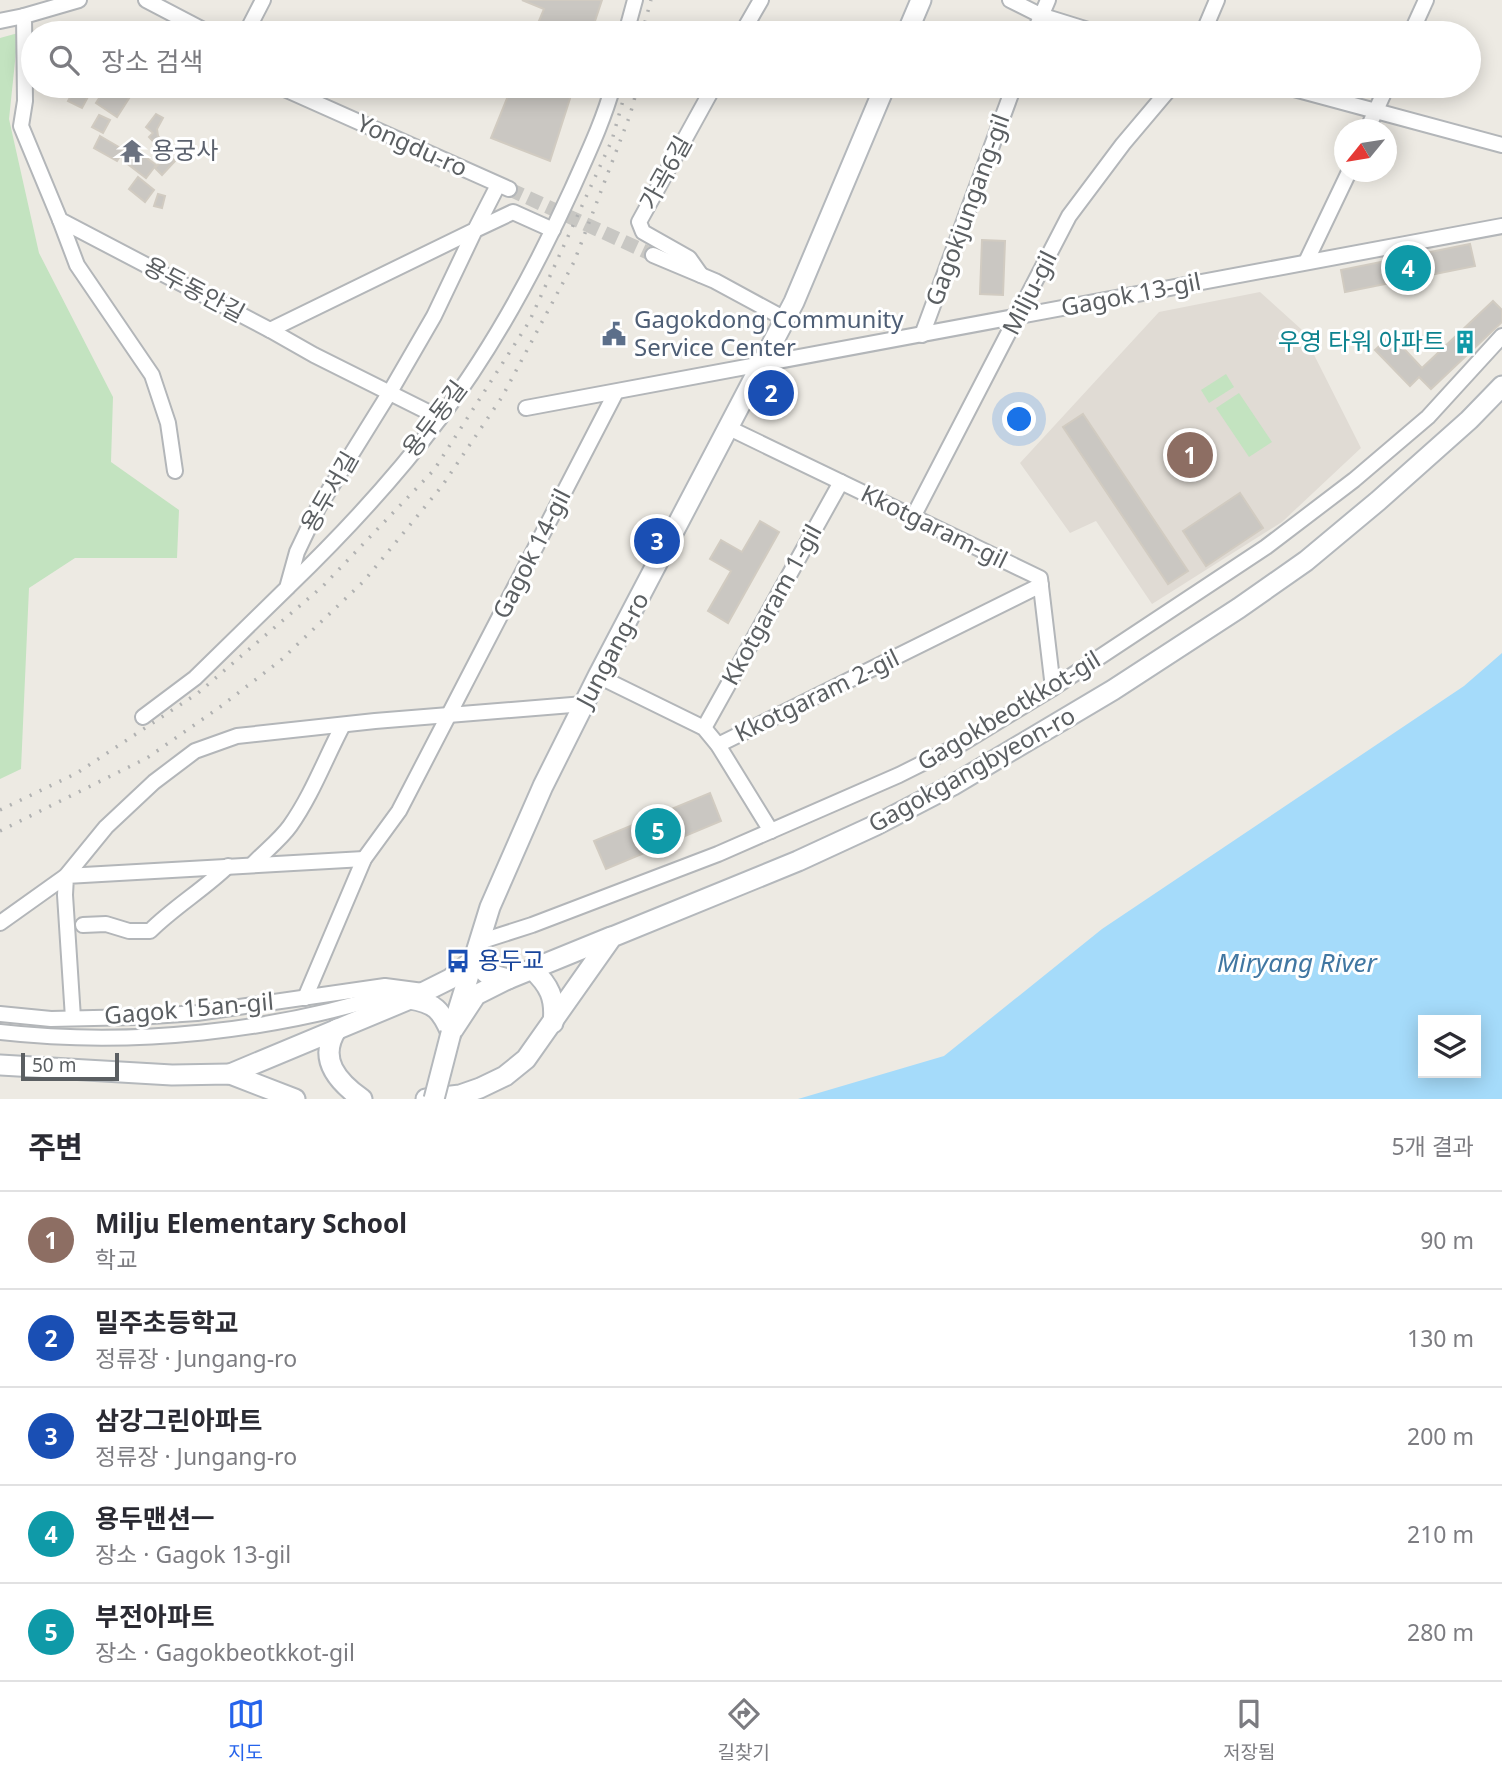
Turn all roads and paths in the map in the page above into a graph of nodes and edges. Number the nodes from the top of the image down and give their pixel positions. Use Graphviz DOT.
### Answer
graph roads {
  1 [pos="79,0"];
  2 [pos="146,0"];
  3 [pos="263,0"];
  4 [pos="635,0"];
  5 [pos="761,0"];
  6 [pos="921,0"];
  7 [pos="1010,0"];
  8 [pos="1048,0"];
  9 [pos="1217,0"];
  10 [pos="1426,0"];
  11 [pos="1040,15"];
  12 [pos="24,16"];
  13 [pos="0,21"];
  14 [pos="24,21"];
  15 [pos="186,21"];
  16 [pos="252,21"];
  17 [pos="629,21"];
  18 [pos="750,21"];
  19 [pos="912,21"];
  20 [pos="1038,21"];
  21 [pos="1059,21"];
  22 [pos="1208,21"];
  23 [pos="1416,21"];
  24 [pos="25,98"];
  25 [pos="305,98"];
  26 [pos="610,98"];
  27 [pos="707,98"];
  28 [pos="880,98"];
  29 [pos="1010,98"];
  30 [pos="1162,98"];
  31 [pos="1330,98"];
  32 [pos="1382,98"];
  33 [pos="1376,110"];
  34 [pos="1372,119"];
  35 [pos="1502,145"];
  36 [pos="1344,182"];
  37 [pos="60,220"];
  38 [pos="1502,226"];
  39 [pos="475,230"];
  40 [pos="553,230"];
  41 [pos="653,255"];
  42 [pos="1306,262"];
  43 [pos="701,275"];
  44 [pos="1018,317"];
  45 [pos="785,319"];
  46 [pos="270,330"];
  47 [pos="922,335"];
  48 [pos="1502,336"];
  49 [pos="761,366"];
  50 [pos="1502,386"];
  51 [pos="390,392"];
  52 [pos="616,392"];
  53 [pos="526,408"];
  54 [pos="440,418"];
  55 [pos="729,428"];
  56 [pos="175,471"];
  57 [pos="841,482"];
  58 [pos="913,517"];
  59 [pos="1041,585"];
  60 [pos="287,588"];
  61 [pos="598,676"];
  62 [pos="1053,688"];
  63 [pos="584,704"];
  64 [pos="448,715"];
  65 [pos="143,717"];
  66 [pos="343,725"];
  67 [pos="704,728"];
  68 [pos="718,745"];
  69 [pos="771,831"];
  70 [pos="364,859"];
  71 [pos="252,865"];
  72 [pos="228,866"];
  73 [pos="66,876"];
  74 [pos="0,923"];
  75 [pos="83,925"];
  76 [pos="612,937"];
  77 [pos="476,951"];
  78 [pos="532,969"];
  79 [pos="508,979"];
  80 [pos="414,993"];
  81 [pos="305,998"];
  82 [pos="0,1014"];
  83 [pos="73,1018"];
  84 [pos="553,1023"];
  85 [pos="337,1029"];
  86 [pos="0,1032"];
  87 [pos="451,1033"];
  88 [pos="0,1065"];
  89 [pos="230,1074"];
  90 [pos="295,1099"];
  91 [pos="362,1099"];
  92 [pos="426,1099"];
  93 [pos="434,1099"];
  1 -- 12 [label="street"];
  2 -- 15 [label="street"];
  3 -- 16 [label="street"];
  4 -- 17 [label="street"];
  5 -- 18 [label="street"];
  6 -- 19 [label="main road"];
  7 -- 11 [label="street"];
  8 -- 11 [label="street"];
  9 -- 22 [label="street"];
  10 -- 23 [label="street"];
  11 -- 20 [label="street"];
  11 -- 21 [label="street"];
  12 -- 13 [label="street"];
  12 -- 14 [label="street"];
  24 -- 37 [label="street"];
  25 -- 39 [label="street, Yongdu-ro"];
  26 -- 40 [label="street, 용두동길"];
  27 -- 43 [label="street, 가곡6길"];
  28 -- 45 [label="main road, Jungang-ro"];
  29 -- 47 [label="street, Gagokjungang-gil"];
  30 -- 44 [label="street, Milju-gil"];
  31 -- 33 [label="street"];
  32 -- 33 [label="street"];
  33 -- 34 [label="street"];
  33 -- 35 [label="street"];
  36 -- 42 [label="street"];
  37 -- 46 [label="street, 용두동안길"];
  37 -- 56 [label="street"];
  38 -- 42 [label="street, Gagok 13-gil"];
  39 -- 40 [label="street"];
  39 -- 46 [label="street, 용두동안길"];
  39 -- 51 [label="street, 용두서길"];
  40 -- 54 [label="street, 용두동길"];
  41 -- 43 [label="street"];
  42 -- 44 [label="street, Gagok 13-gil"];
  43 -- 45 [label="street"];
  44 -- 47 [label="street, Gagok 13-gil"];
  44 -- 58 [label="street, Milju-gil"];
  45 -- 49 [label="main road, Jungang-ro"];
  46 -- 51 [label="street"];
  47 -- 49 [label="street, Gagok 13-gil"];
  48 -- 62 [label="street, Gagokbeotkkot-gil"];
  49 -- 52 [label="street"];
  49 -- 55 [label="main road, Jungang-ro"];
  50 -- 76 [label="main road, Gagokgangbyeon-ro"];
  51 -- 54 [label="street"];
  51 -- 60 [label="street, 용두서길"];
  52 -- 53 [label="street"];
  52 -- 64 [label="street, Gagok 14-gil"];
  54 -- 60 [label="street, 용두동길"];
  55 -- 57 [label="street, Kkotgaram-gil"];
  55 -- 61 [label="main road, Jungang-ro"];
  57 -- 58 [label="street, Kkotgaram-gil"];
  57 -- 67 [label="street, Kkotgaram 1-gil"];
  58 -- 59 [label="street, Kkotgaram-gil"];
  59 -- 62 [label="street"];
  59 -- 68 [label="street, Kkotgaram 2-gil"];
  60 -- 65 [label="street"];
  61 -- 63 [label="main road, Jungang-ro"];
  61 -- 67 [label="street, Kkotgaram 2-gil"];
  62 -- 69 [label="street, Gagokbeotkkot-gil"];
  63 -- 64 [label="street"];
  63 -- 77 [label="main road, Jungang-ro"];
  64 -- 66 [label="street"];
  64 -- 70 [label="street, Gagok 15an-gil"];
  66 -- 71 [label="street"];
  66 -- 73 [label="street"];
  67 -- 68 [label="street, Kkotgaram 2-gil"];
  68 -- 69 [label="street"];
  69 -- 77 [label="street, Gagokbeotkkot-gil"];
  70 -- 71 [label="street"];
  70 -- 81 [label="street, Gagok 15an-gil"];
  71 -- 72 [label="street"];
  72 -- 73 [label="street"];
  72 -- 75 [label="street"];
  73 -- 74 [label="street"];
  73 -- 83 [label="street, Gagok 15an-gil"];
  76 -- 78 [label="main road, Gagokgangbyeon-ro"];
  76 -- 84 [label="main road"];
  77 -- 79 [label="main road"];
  77 -- 80 [label="main road"];
  77 -- 87 [label="main road, Jungang-ro"];
  78 -- 79 [label="main road, Gagokgangbyeon-ro"];
  78 -- 84 [label="main road"];
  79 -- 87 [label="main road, Gagokgangbyeon-ro"];
  80 -- 81 [label="street, Gagok 15an-gil"];
  80 -- 85 [label="main road"];
  80 -- 86 [label="street"];
  80 -- 87 [label="main road"];
  81 -- 83 [label="street, Gagok 15an-gil"];
  82 -- 83 [label="street, Gagok 15an-gil"];
  84 -- 92 [label="main road"];
  85 -- 89 [label="main road"];
  85 -- 91 [label="main road"];
  87 -- 93 [label="main road, Jungang-ro, bridge"];
  88 -- 89 [label="main road"];
  89 -- 90 [label="main road"];
}
